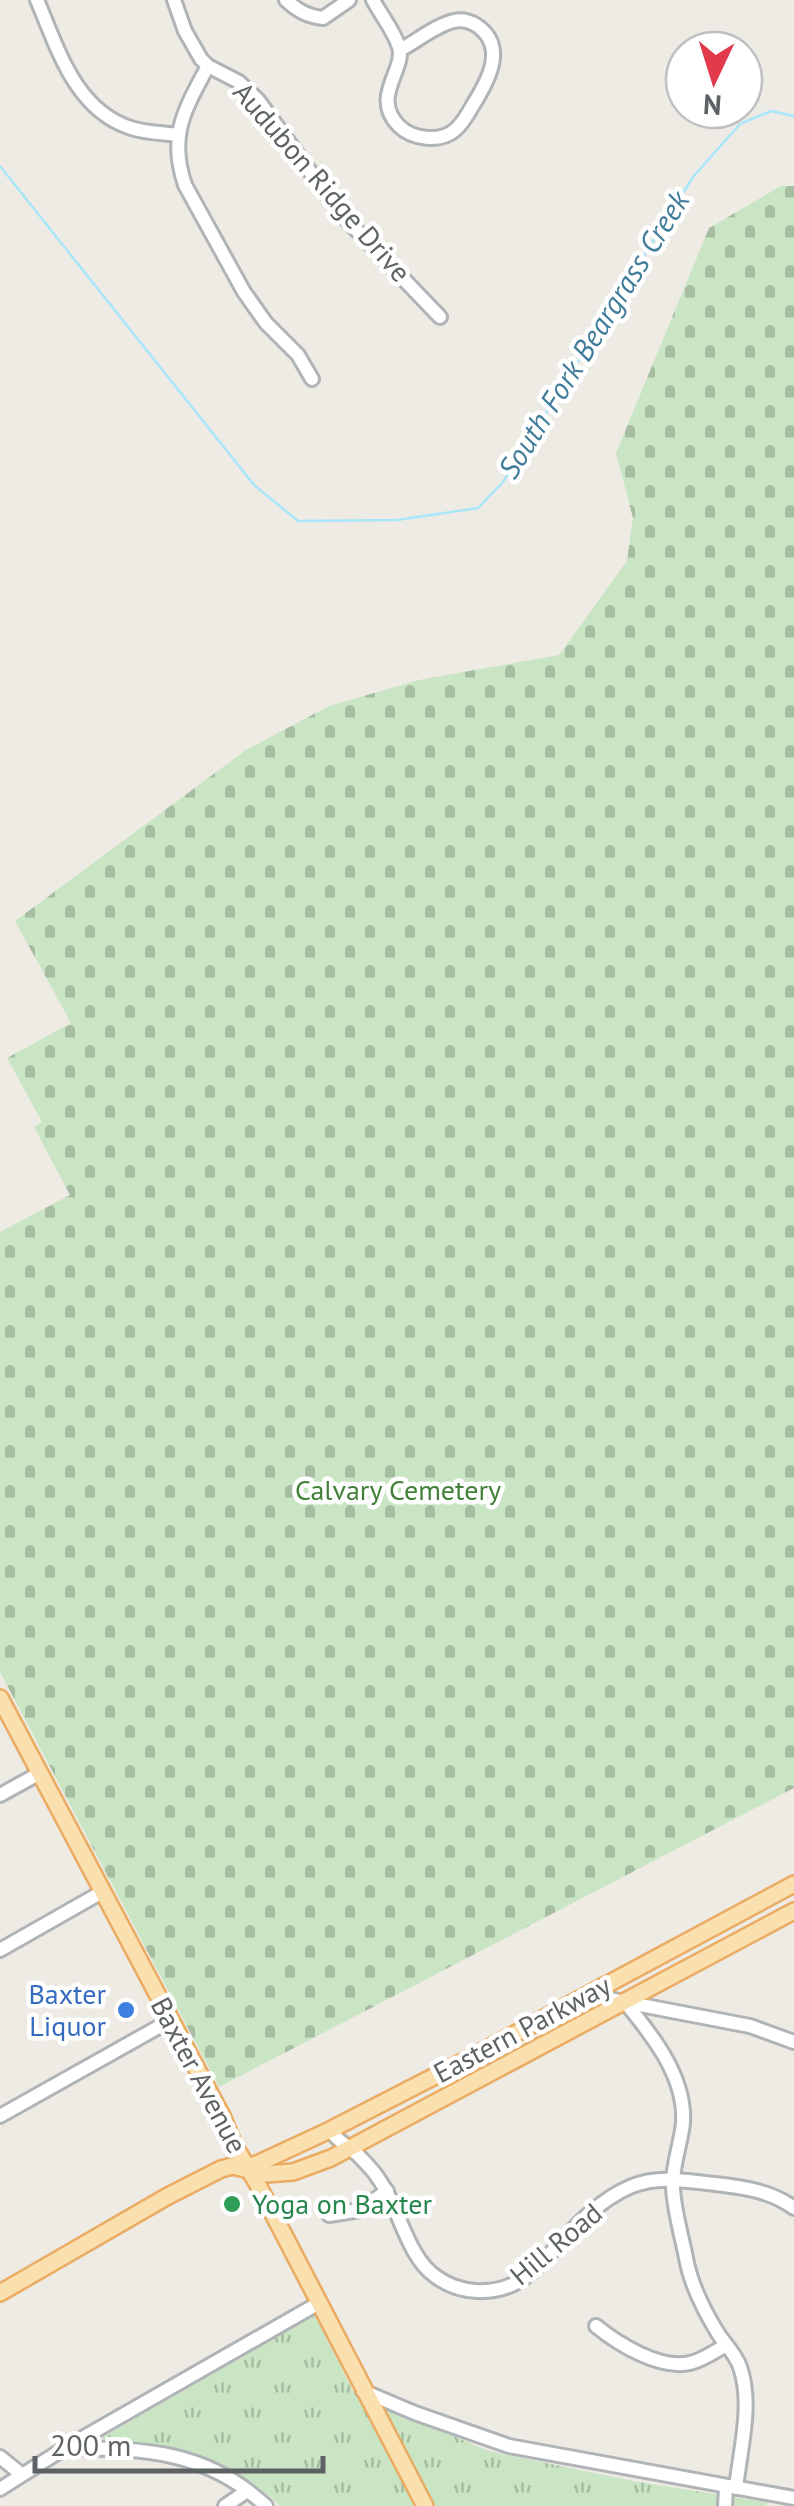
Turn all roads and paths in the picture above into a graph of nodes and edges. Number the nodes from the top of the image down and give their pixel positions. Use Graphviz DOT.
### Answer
graph roads {
  1 [pos="37,0"];
  2 [pos="174,0"];
  3 [pos="286,0"];
  4 [pos="349,0"];
  5 [pos="374,0"];
  6 [pos="400,50"];
  7 [pos="208,66"];
  8 [pos="178,135"];
  9 [pos="440,317"];
  10 [pos="312,379"];
  11 [pos="0,1698"];
  12 [pos="40,1773"];
  13 [pos="0,1795"];
  14 [pos="794,1884"];
  15 [pos="102,1892"];
  16 [pos="794,1911"];
  17 [pos="0,1950"];
  18 [pos="603,1985"];
  19 [pos="625,2002"];
  20 [pos="171,2020"];
  21 [pos="794,2042"];
  22 [pos="0,2116"];
  23 [pos="330,2130"];
  24 [pos="348,2149"];
  25 [pos="248,2168"];
  26 [pos="673,2179"];
  27 [pos="387,2190"];
  28 [pos="794,2208"];
  29 [pos="330,2216"];
  30 [pos="0,2292"];
  31 [pos="319,2304"];
  32 [pos="596,2326"];
  33 [pos="726,2345"];
  34 [pos="364,2391"];
  35 [pos="65,2448"];
  36 [pos="0,2457"];
  37 [pos="21,2474"];
  38 [pos="731,2487"];
  39 [pos="0,2489"];
  40 [pos="247,2491"];
  41 [pos="794,2498"];
  42 [pos="225,2506"];
  43 [pos="266,2506"];
  44 [pos="425,2506"];
  45 [pos="725,2506"];
  1 -- 8 [label="street"];
  2 -- 7 [label="street, Audubon Ridge Drive"];
  3 -- 4 [label="street"];
  5 -- 6 [label="street"];
  6 -- 6 [label="street"];
  7 -- 8 [label="street"];
  7 -- 9 [label="street, Audubon Ridge Drive"];
  8 -- 10 [label="street"];
  11 -- 12 [label="main road, Baxter Avenue"];
  12 -- 13 [label="street"];
  12 -- 15 [label="main road, Baxter Avenue"];
  14 -- 18 [label="main road, Eastern Parkway"];
  15 -- 17 [label="street"];
  15 -- 20 [label="main road, Baxter Avenue"];
  16 -- 19 [label="main road, Eastern Parkway"];
  18 -- 19 [label="street"];
  18 -- 23 [label="main road, Eastern Parkway"];
  19 -- 21 [label="street"];
  19 -- 24 [label="main road, Eastern Parkway"];
  19 -- 26 [label="street"];
  20 -- 22 [label="street"];
  20 -- 25 [label="main road, Baxter Avenue"];
  23 -- 24 [label="street, Hill Road"];
  23 -- 25 [label="main road, Eastern Parkway"];
  24 -- 25 [label="main road, Eastern Parkway"];
  24 -- 27 [label="street, Hill Road"];
  25 -- 30 [label="main road, Eastern Parkway"];
  25 -- 31 [label="main road, Baxter Avenue"];
  26 -- 27 [label="street, Hill Road"];
  26 -- 28 [label="street, Hill Road"];
  26 -- 33 [label="street"];
  27 -- 29 [label="street"];
  31 -- 34 [label="main road, Baxter Avenue"];
  31 -- 35 [label="street"];
  32 -- 33 [label="street"];
  33 -- 38 [label="street"];
  34 -- 38 [label="street"];
  34 -- 44 [label="main road, Baxter Avenue"];
  35 -- 37 [label="street"];
  35 -- 40 [label="street"];
  36 -- 37 [label="street"];
  37 -- 39 [label="street"];
  38 -- 41 [label="street"];
  38 -- 45 [label="street"];
  40 -- 42 [label="street"];
  40 -- 43 [label="street"];
}
